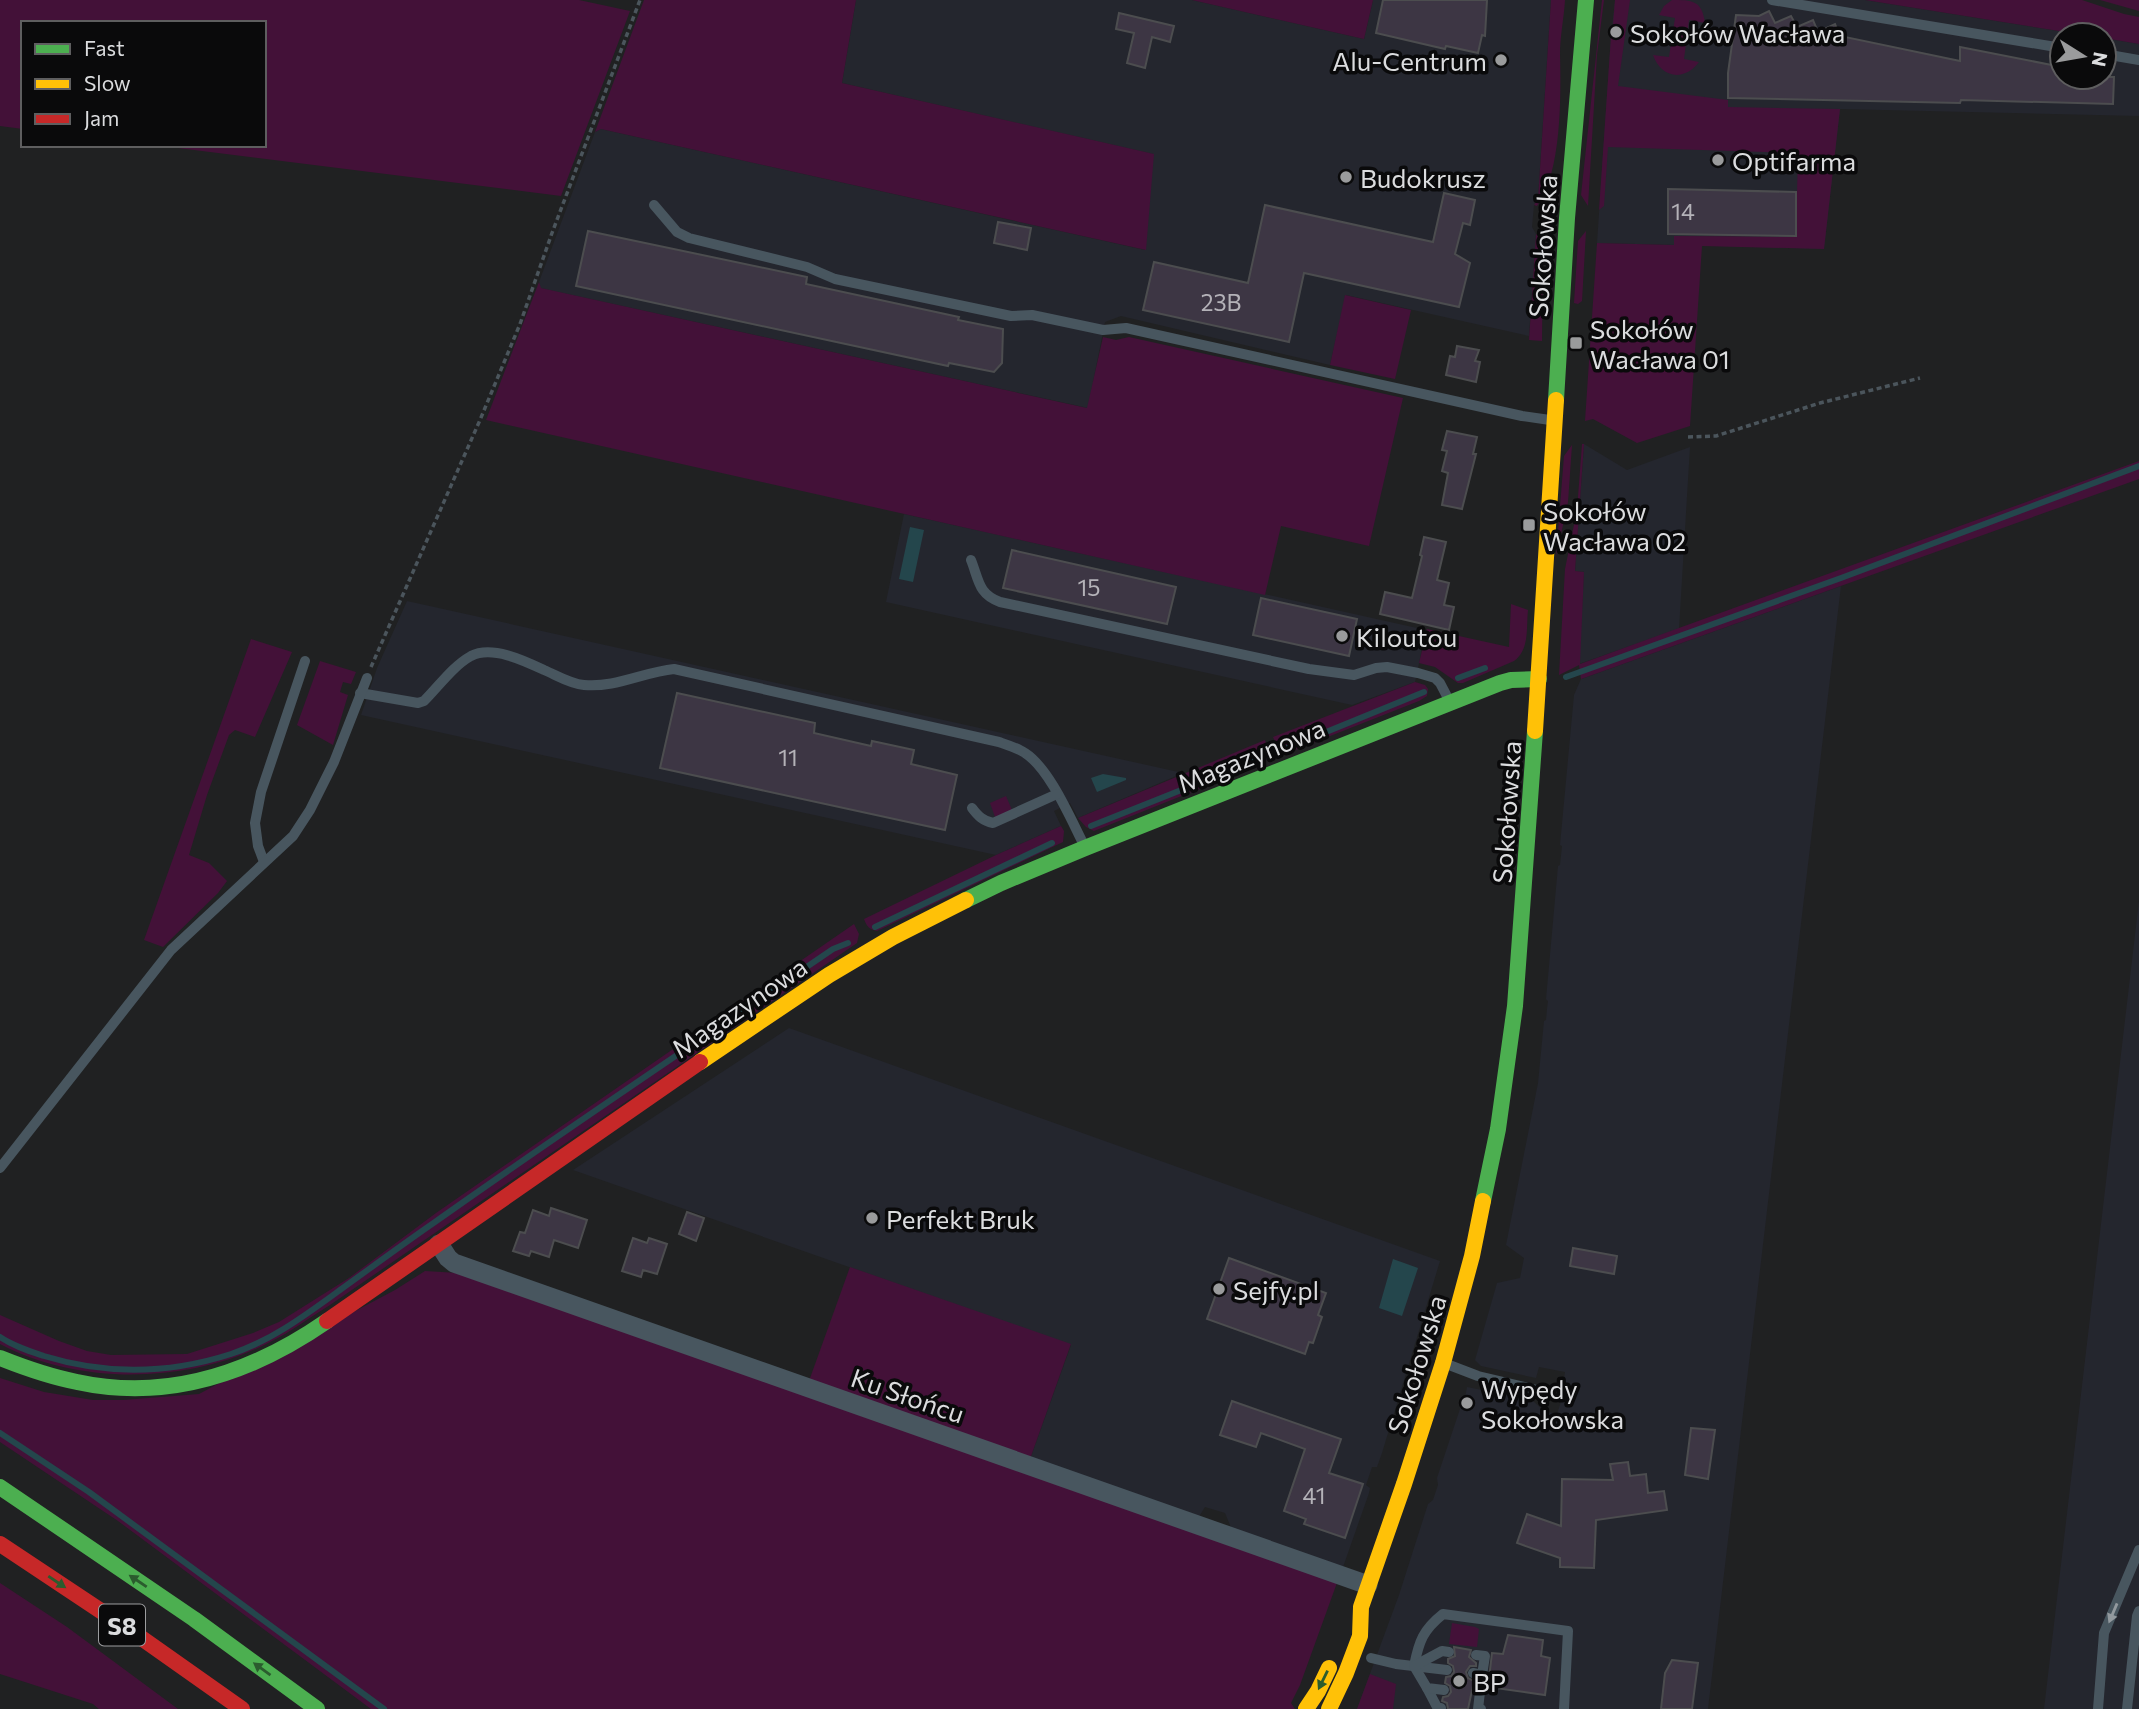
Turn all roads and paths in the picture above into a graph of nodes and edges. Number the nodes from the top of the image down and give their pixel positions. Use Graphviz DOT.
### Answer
graph roads {
  1 [pos="640,0"];
  2 [pos="1586,0"];
  3 [pos="1772,0"];
  4 [pos="2048,46"];
  5 [pos="2118,56"];
  6 [pos="2139,60"];
  7 [pos="654,205"];
  8 [pos="1920,377"];
  9 [pos="1554,421"];
  10 [pos="1688,437"];
  11 [pos="971,560"];
  12 [pos="305,661"];
  13 [pos="367,678"];
  14 [pos="1539,679"];
  15 [pos="360,693"];
  16 [pos="1450,702"];
  17 [pos="1057,794"];
  18 [pos="972,808"];
  19 [pos="1085,848"];
  20 [pos="264,862"];
  21 [pos="0,1168"];
  22 [pos="439,1244"];
  23 [pos="0,1358"];
  24 [pos="1443,1363"];
  25 [pos="1545,1392"];
  26 [pos="0,1487"];
  27 [pos="0,1544"];
  28 [pos="2139,1550"];
  29 [pos="1368,1586"];
  30 [pos="1361,1607"];
  31 [pos="2139,1611"];
  32 [pos="1342,1632"];
  33 [pos="1360,1636"];
  34 [pos="1335,1651"];
  35 [pos="1449,1652"];
  36 [pos="1476,1655"];
  37 [pos="1371,1658"];
  38 [pos="1414,1665"];
  39 [pos="1447,1670"];
  40 [pos="1346,1673"];
  41 [pos="1427,1688"];
  42 [pos="1444,1690"];
  43 [pos="1441,1708"];
  44 [pos="242,1709"];
  45 [pos="317,1709"];
  46 [pos="1306,1709"];
  47 [pos="1329,1709"];
  48 [pos="1478,1709"];
  49 [pos="1564,1709"];
  50 [pos="2098,1709"];
  51 [pos="2127,1709"];
  1 -- 13 [label="path"];
  2 -- 9 [label="main road, Sokołowska"];
  3 -- 4 [label="lane"];
  5 -- 6 [label="lane"];
  7 -- 9 [label="lane"];
  8 -- 10 [label="path"];
  9 -- 14 [label="main road, Sokołowska"];
  11 -- 16 [label="lane"];
  12 -- 20 [label="lane"];
  13 -- 15 [label="lane"];
  14 -- 16 [label="main road, Magazynowa"];
  14 -- 24 [label="main road, Sokołowska"];
  15 -- 17 [label="lane"];
  15 -- 20 [label="lane"];
  16 -- 19 [label="main road, Magazynowa"];
  17 -- 18 [label="lane"];
  17 -- 19 [label="lane"];
  19 -- 22 [label="main road, Magazynowa"];
  20 -- 21 [label="lane"];
  22 -- 23 [label="main road, Magazynowa"];
  22 -- 29 [label="street, Ku Słońcu"];
  24 -- 25 [label="lane"];
  24 -- 29 [label="main road, Sokołowska"];
  45 -- 26 [label="main road, S8, one-way"];
  27 -- 44 [label="main road, S8, one-way"];
  28 -- 50 [label="lane, one-way"];
  29 -- 30 [label="main road, Sokołowska"];
  30 -- 32 [label="main road, Sokołowska"];
  30 -- 33 [label="main road, Sokołowska"];
  31 -- 51 [label="lane"];
  33 -- 37 [label="lane"];
  33 -- 40 [label="main road, Sokołowska"];
  34 -- 46 [label="main road, one-way"];
  35 -- 38 [label="lane"];
  36 -- 48 [label="lane"];
  37 -- 38 [label="lane"];
  37 -- 40 [label="lane"];
  38 -- 39 [label="lane"];
  38 -- 41 [label="lane"];
  38 -- 49 [label="lane"];
  40 -- 47 [label="main road, Sokołowska"];
  41 -- 42 [label="lane"];
  41 -- 43 [label="lane"];
}
